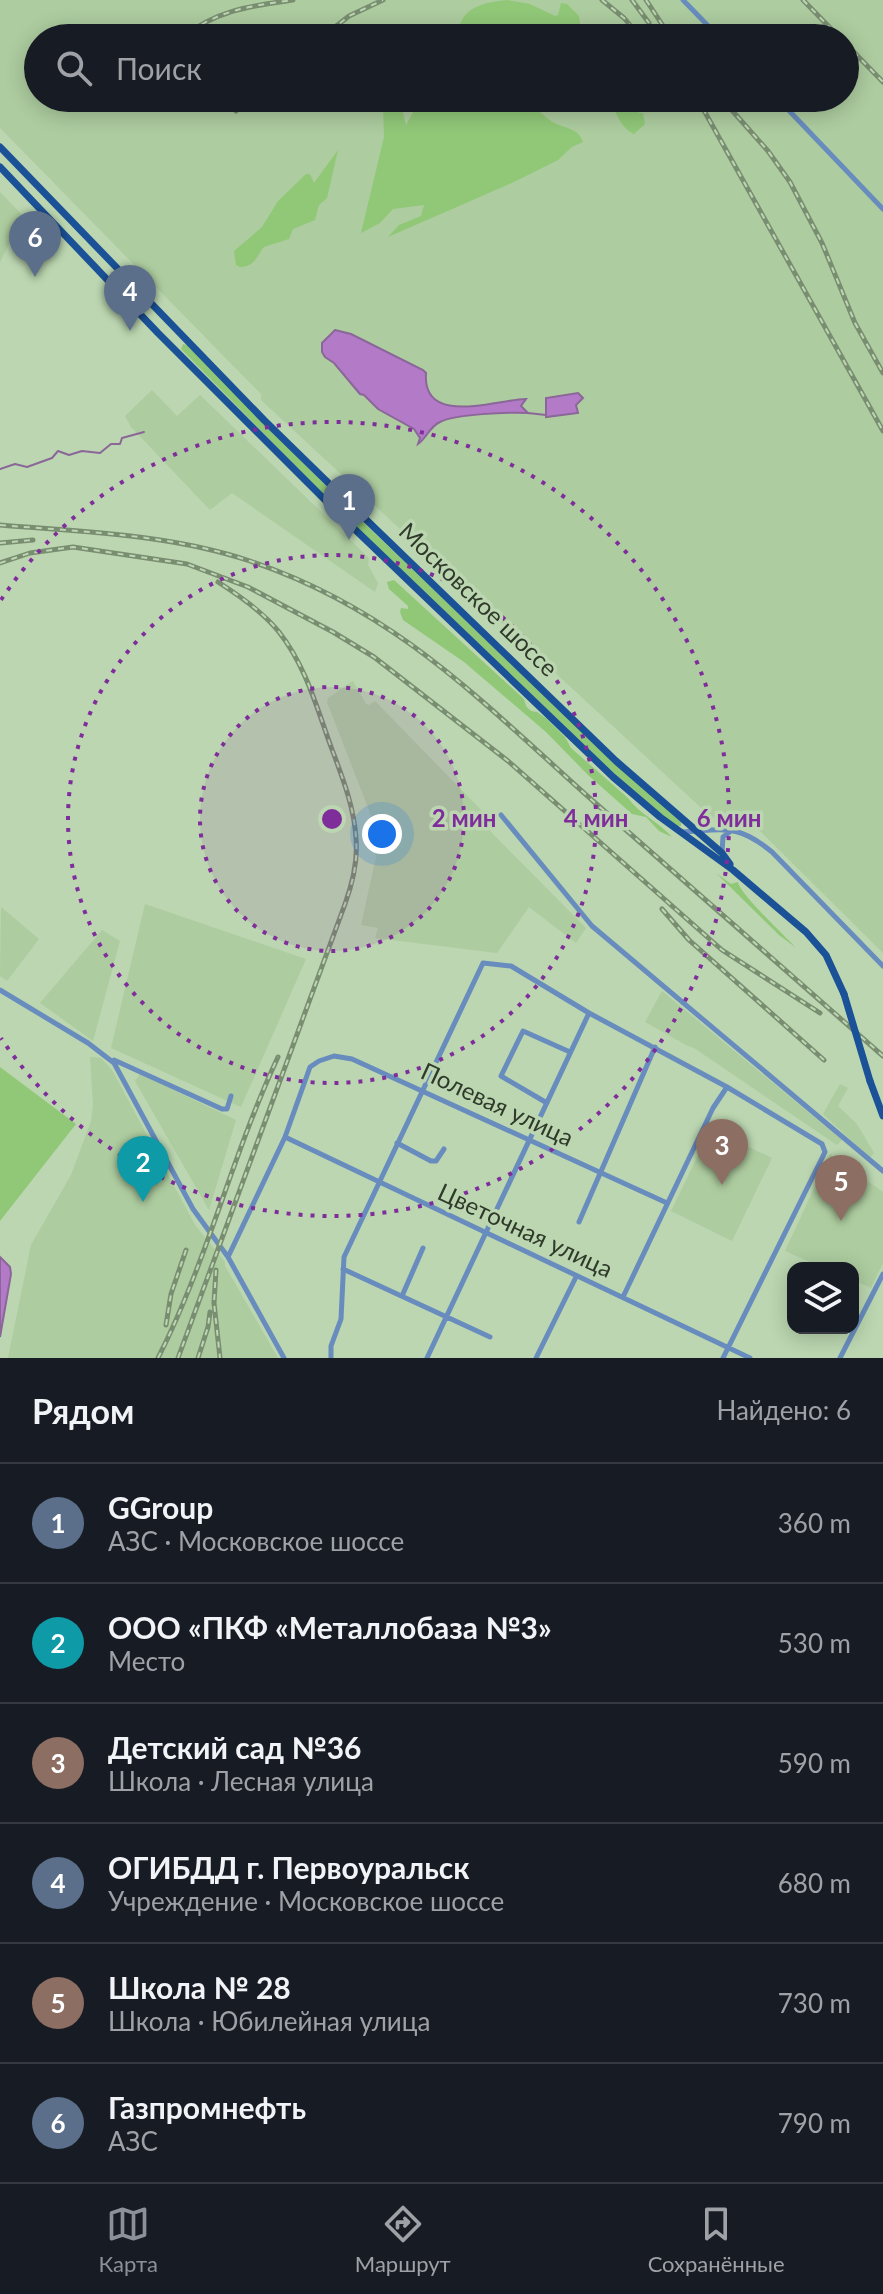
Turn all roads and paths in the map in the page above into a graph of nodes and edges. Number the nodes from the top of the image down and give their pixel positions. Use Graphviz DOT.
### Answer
graph roads {
  1 [pos="683,0"];
  2 [pos="706,24"];
  3 [pos="790,112"];
  4 [pos="1,151"];
  5 [pos="0,167"];
  6 [pos="883,209"];
  7 [pos="173,324"];
  8 [pos="182,335"];
  9 [pos="163,336"];
  10 [pos="171,344"];
  11 [pos="501,815"];
  12 [pos="735,830"];
  13 [pos="698,831"];
  14 [pos="681,832"];
  15 [pos="722,853"];
  16 [pos="733,870"];
  17 [pos="883,966"];
  18 [pos="0,990"];
  19 [pos="589,1013"];
  20 [pos="655,1047"];
  21 [pos="570,1052"];
  22 [pos="110,1058"];
  23 [pos="727,1087"];
  24 [pos="423,1089"];
  25 [pos="231,1096"];
  26 [pos="547,1103"];
  27 [pos="883,1116"];
  28 [pos="285,1137"];
  29 [pos="530,1139"];
  30 [pos="397,1143"];
  31 [pos="444,1149"];
  32 [pos="883,1171"];
  33 [pos="601,1173"];
  34 [pos="379,1182"];
  35 [pos="667,1203"];
  36 [pos="579,1222"];
  37 [pos="486,1232"];
  38 [pos="423,1248"];
  39 [pos="228,1257"];
  40 [pos="343,1269"];
  41 [pos="883,1274"];
  42 [pos="576,1277"];
  43 [pos="402,1296"];
  44 [pos="623,1297"];
  45 [pos="446,1316"];
  46 [pos="490,1337"];
  47 [pos="728,1347"];
  48 [pos="284,1358"];
  49 [pos="331,1358"];
  50 [pos="427,1358"];
  51 [pos="536,1358"];
  52 [pos="723,1358"];
  53 [pos="750,1358"];
  54 [pos="840,1358"];
  1 -- 2 [label="street"];
  3 -- 6 [label="street"];
  4 -- 7 [label="main road, Московское шоссе"];
  5 -- 9 [label="main road, Московское шоссе"];
  7 -- 8 [label="main road, Московское шоссе"];
  7 -- 9 [label="main road"];
  8 -- 10 [label="main road"];
  8 -- 13 [label="main road, Московское шоссе"];
  9 -- 10 [label="main road, Московское шоссе"];
  10 -- 14 [label="main road, Московское шоссе"];
  11 -- 32 [label="street"];
  12 -- 13 [label="street"];
  12 -- 15 [label="street"];
  12 -- 17 [label="street"];
  13 -- 14 [label="street"];
  13 -- 15 [label="main road, Московское шоссе"];
  14 -- 16 [label="main road, Московское шоссе"];
  15 -- 16 [label="main road, Московское шоссе"];
  16 -- 27 [label="main road, Московское шоссе, bridge"];
  18 -- 22 [label="street"];
  19 -- 20 [label="street"];
  19 -- 21 [label="street"];
  19 -- 24 [label="street"];
  20 -- 23 [label="street"];
  20 -- 33 [label="street"];
  21 -- 26 [label="street"];
  21 -- 26 [label="street"];
  22 -- 25 [label="street"];
  22 -- 39 [label="street"];
  23 -- 35 [label="street"];
  23 -- 47 [label="street"];
  24 -- 28 [label="street, Полевая улица"];
  24 -- 29 [label="street, Полевая улица"];
  24 -- 30 [label="street"];
  26 -- 29 [label="street"];
  28 -- 34 [label="street, Цветочная улица"];
  28 -- 39 [label="street"];
  29 -- 33 [label="street, Полевая улица"];
  29 -- 37 [label="street"];
  30 -- 31 [label="street"];
  30 -- 34 [label="street"];
  33 -- 35 [label="street, Полевая улица"];
  33 -- 36 [label="street"];
  34 -- 37 [label="street, Цветочная улица"];
  34 -- 40 [label="street"];
  35 -- 44 [label="street"];
  37 -- 42 [label="street, Цветочная улица"];
  37 -- 45 [label="street"];
  38 -- 43 [label="street"];
  39 -- 48 [label="street"];
  40 -- 43 [label="street"];
  40 -- 49 [label="street"];
  41 -- 54 [label="street"];
  42 -- 44 [label="street, Цветочная улица"];
  42 -- 51 [label="street"];
  43 -- 45 [label="street"];
  44 -- 47 [label="street, Цветочная улица"];
  45 -- 46 [label="street"];
  45 -- 50 [label="street"];
  47 -- 52 [label="street"];
  47 -- 53 [label="street, Цветочная улица"];
}
